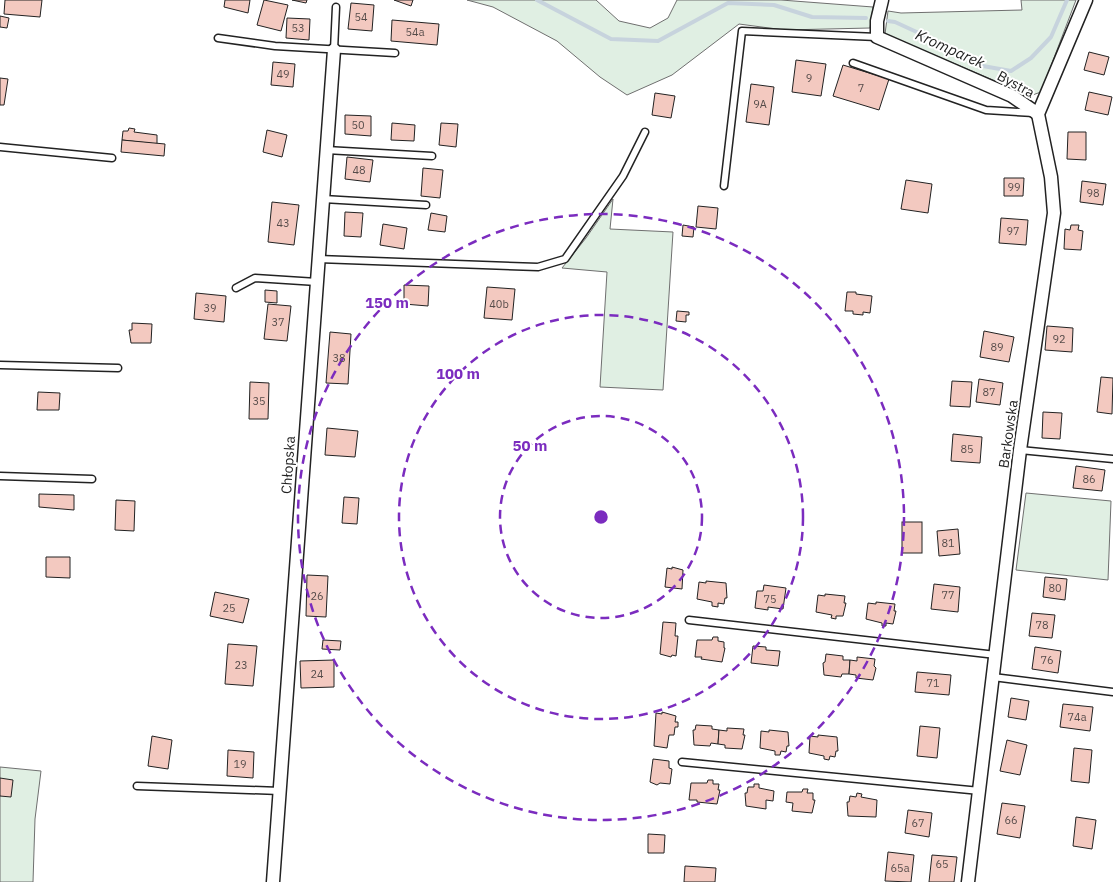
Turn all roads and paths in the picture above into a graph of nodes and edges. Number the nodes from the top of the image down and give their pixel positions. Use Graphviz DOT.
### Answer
graph roads {
  1 [pos="882,0"];
  2 [pos="1086,0"];
  3 [pos="336,8"];
  4 [pos="877,37"];
  5 [pos="218,38"];
  6 [pos="334,50"];
  7 [pos="395,53"];
  8 [pos="853,63"];
  9 [pos="1038,114"];
  10 [pos="645,132"];
  11 [pos="0,147"];
  12 [pos="326,150"];
  13 [pos="432,156"];
  14 [pos="112,158"];
  15 [pos="724,186"];
  16 [pos="323,199"];
  17 [pos="426,204"];
  18 [pos="318,259"];
  19 [pos="317,282"];
  20 [pos="236,288"];
  21 [pos="0,365"];
  22 [pos="118,368"];
  23 [pos="1020,450"];
  24 [pos="1113,459"];
  25 [pos="0,476"];
  26 [pos="92,479"];
  27 [pos="689,620"];
  28 [pos="996,655"];
  29 [pos="993,677"];
  30 [pos="1113,692"];
  31 [pos="682,762"];
  32 [pos="137,786"];
  33 [pos="280,791"];
  34 [pos="980,791"];
  35 [pos="273,882"];
  36 [pos="968,882"];
  1 -- 4 [label="street"];
  2 -- 9 [label="street"];
  3 -- 6 [label="lane"];
  4 -- 9 [label="street, Bystra"];
  4 -- 15 [label="lane"];
  5 -- 6 [label="lane"];
  6 -- 7 [label="lane"];
  6 -- 12 [label="street, Chłopska"];
  8 -- 9 [label="lane"];
  9 -- 23 [label="street, Barkowska"];
  10 -- 18 [label="lane"];
  11 -- 14 [label="lane"];
  12 -- 13 [label="lane"];
  12 -- 16 [label="street, Chłopska"];
  16 -- 17 [label="lane"];
  16 -- 18 [label="street, Chłopska"];
  18 -- 19 [label="street, Chłopska"];
  19 -- 20 [label="lane"];
  19 -- 33 [label="street, Chłopska"];
  21 -- 22 [label="lane"];
  23 -- 24 [label="lane"];
  23 -- 28 [label="street, Barkowska"];
  25 -- 26 [label="lane"];
  27 -- 28 [label="lane"];
  28 -- 29 [label="street, Barkowska"];
  29 -- 30 [label="lane"];
  29 -- 34 [label="street, Barkowska"];
  31 -- 34 [label="lane"];
  32 -- 33 [label="lane"];
  33 -- 35 [label="street, Chłopska"];
  34 -- 36 [label="street, Barkowska"];
}
